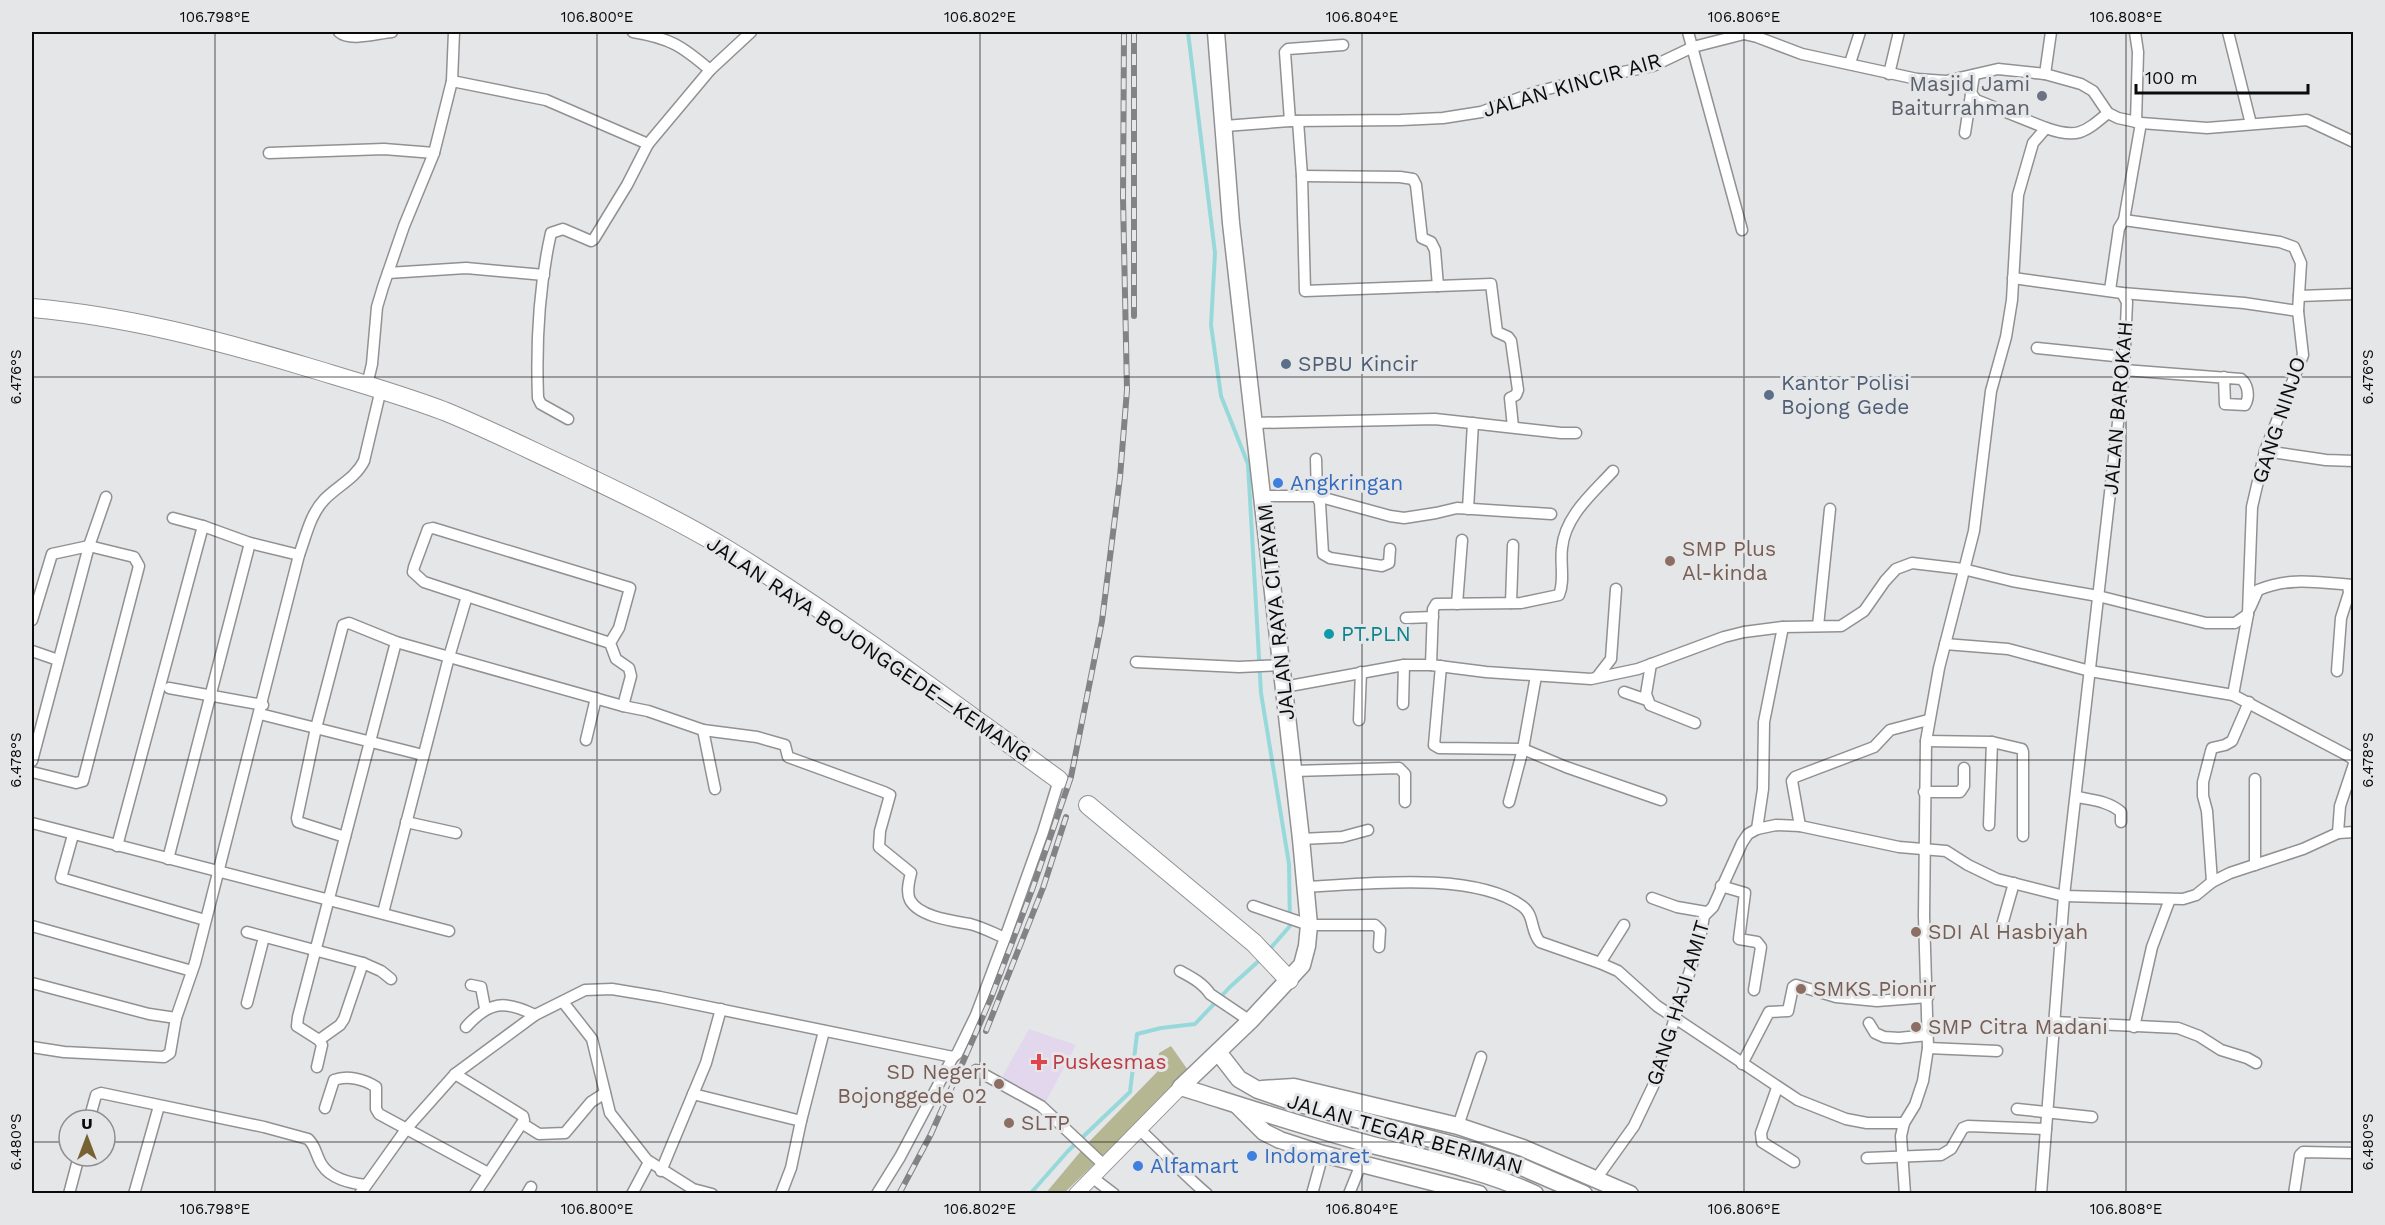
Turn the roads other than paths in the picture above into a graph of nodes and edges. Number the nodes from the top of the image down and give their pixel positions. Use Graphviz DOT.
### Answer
graph roads {
  1 [pos="339,32"];
  2 [pos="392,32"];
  3 [pos="454,32"];
  4 [pos="633,32"];
  5 [pos="751,32"];
  6 [pos="1216,32"];
  7 [pos="1688,32"];
  8 [pos="1860,32"];
  9 [pos="1899,32"];
  10 [pos="2051,32"];
  11 [pos="2135,32"];
  12 [pos="2228,32"];
  13 [pos="1343,45"];
  14 [pos="1693,47"];
  15 [pos="1850,63"];
  16 [pos="710,70"];
  17 [pos="1889,74"];
  18 [pos="2045,74"];
  19 [pos="1974,75"];
  20 [pos="452,81"];
  21 [pos="1971,93"];
  22 [pos="2108,113"];
  23 [pos="1294,121"];
  24 [pos="2139,123"];
  25 [pos="2251,124"];
  26 [pos="1225,126"];
  27 [pos="2046,128"];
  28 [pos="1965,133"];
  29 [pos="2354,142"];
  30 [pos="648,144"];
  31 [pos="269,153"];
  32 [pos="434,153"];
  33 [pos="1302,176"];
  34 [pos="2124,220"];
  35 [pos="1742,230"];
  36 [pos="388,273"];
  37 [pos="544,275"];
  38 [pos="2013,278"];
  39 [pos="1438,286"];
  40 [pos="2110,291"];
  41 [pos="2122,293"];
  42 [pos="2354,294"];
  43 [pos="2299,296"];
  44 [pos="32,308"];
  45 [pos="2298,311"];
  46 [pos="2037,348"];
  47 [pos="2124,357"];
  48 [pos="2124,370"];
  49 [pos="2224,377"];
  50 [pos="374,387"];
  51 [pos="568,418"];
  52 [pos="1254,423"];
  53 [pos="1473,423"];
  54 [pos="1513,427"];
  55 [pos="1576,433"];
  56 [pos="2265,451"];
  57 [pos="1316,459"];
  58 [pos="2354,461"];
  59 [pos="1613,471"];
  60 [pos="1263,496"];
  61 [pos="1317,496"];
  62 [pos="106,497"];
  63 [pos="1468,508"];
  64 [pos="1830,509"];
  65 [pos="1551,514"];
  66 [pos="173,518"];
  67 [pos="203,526"];
  68 [pos="1462,540"];
  69 [pos="250,543"];
  70 [pos="1513,545"];
  71 [pos="89,546"];
  72 [pos="1390,549"];
  73 [pos="300,555"];
  74 [pos="1964,569"];
  75 [pos="2351,585"];
  76 [pos="1616,589"];
  77 [pos="466,596"];
  78 [pos="2098,596"];
  79 [pos="1511,603"];
  80 [pos="1457,604"];
  81 [pos="2248,614"];
  82 [pos="1433,617"];
  83 [pos="1406,618"];
  84 [pos="32,620"];
  85 [pos="1818,626"];
  86 [pos="1783,627"];
  87 [pos="396,642"];
  88 [pos="610,644"];
  89 [pos="1945,644"];
  90 [pos="32,651"];
  91 [pos="448,657"];
  92 [pos="58,660"];
  93 [pos="1136,662"];
  94 [pos="1651,664"];
  95 [pos="1275,665"];
  96 [pos="1404,665"];
  97 [pos="1436,666"];
  98 [pos="2337,670"];
  99 [pos="2090,671"];
  100 [pos="1361,672"];
  101 [pos="1536,676"];
  102 [pos="1594,678"];
  103 [pos="1284,687"];
  104 [pos="169,688"];
  105 [pos="1624,692"];
  106 [pos="209,695"];
  107 [pos="2233,695"];
  108 [pos="596,698"];
  109 [pos="1647,700"];
  110 [pos="2249,702"];
  111 [pos="1403,704"];
  112 [pos="623,706"];
  113 [pos="262,709"];
  114 [pos="1359,720"];
  115 [pos="1929,720"];
  116 [pos="1695,723"];
  117 [pos="316,728"];
  118 [pos="703,730"];
  119 [pos="586,741"];
  120 [pos="1926,741"];
  121 [pos="372,742"];
  122 [pos="1992,742"];
  123 [pos="1524,749"];
  124 [pos="423,755"];
  125 [pos="32,761"];
  126 [pos="2354,764"];
  127 [pos="1964,768"];
  128 [pos="1293,771"];
  129 [pos="32,772"];
  130 [pos="2255,779"];
  131 [pos="1059,780"];
  132 [pos="715,789"];
  133 [pos="1924,792"];
  134 [pos="2077,797"];
  135 [pos="1661,800"];
  136 [pos="1405,802"];
  137 [pos="1509,802"];
  138 [pos="1088,805"];
  139 [pos="406,822"];
  140 [pos="2121,822"];
  141 [pos="32,823"];
  142 [pos="1989,825"];
  143 [pos="1800,826"];
  144 [pos="1757,829"];
  145 [pos="1368,830"];
  146 [pos="2354,832"];
  147 [pos="456,833"];
  148 [pos="2338,833"];
  149 [pos="73,834"];
  150 [pos="2023,836"];
  151 [pos="345,837"];
  152 [pos="1301,839"];
  153 [pos="117,846"];
  154 [pos="1924,849"];
  155 [pos="168,859"];
  156 [pos="2255,865"];
  157 [pos="219,872"];
  158 [pos="2212,882"];
  159 [pos="2014,883"];
  160 [pos="1721,886"];
  161 [pos="1306,887"];
  162 [pos="2064,896"];
  163 [pos="1652,898"];
  164 [pos="328,899"];
  165 [pos="2170,899"];
  166 [pos="1253,906"];
  167 [pos="1706,912"];
  168 [pos="383,913"];
  169 [pos="205,920"];
  170 [pos="1303,923"];
  171 [pos="2002,924"];
  172 [pos="1624,925"];
  173 [pos="32,926"];
  174 [pos="448,931"];
  175 [pos="247,932"];
  176 [pos="264,937"];
  177 [pos="1005,938"];
  178 [pos="1379,947"];
  179 [pos="316,952"];
  180 [pos="363,963"];
  181 [pos="1600,963"];
  182 [pos="192,970"];
  183 [pos="1180,971"];
  184 [pos="391,979"];
  185 [pos="1289,980"];
  186 [pos="32,983"];
  187 [pos="471,985"];
  188 [pos="1754,990"];
  189 [pos="1928,997"];
  190 [pos="563,1002"];
  191 [pos="247,1003"];
  192 [pos="485,1008"];
  193 [pos="722,1009"];
  194 [pos="535,1015"];
  195 [pos="1674,1017"];
  196 [pos="176,1018"];
  197 [pos="1250,1021"];
  198 [pos="2054,1022"];
  199 [pos="1869,1023"];
  200 [pos="466,1027"];
  201 [pos="2134,1027"];
  202 [pos="824,1031"];
  203 [pos="1928,1035"];
  204 [pos="319,1040"];
  205 [pos="32,1047"];
  206 [pos="1928,1048"];
  207 [pos="1996,1051"];
  208 [pos="1218,1052"];
  209 [pos="953,1057"];
  210 [pos="1481,1057"];
  211 [pos="1742,1064"];
  212 [pos="2256,1064"];
  213 [pos="317,1067"];
  214 [pos="976,1070"];
  215 [pos="455,1074"];
  216 [pos="1181,1087"];
  217 [pos="1778,1088"];
  218 [pos="1258,1090"];
  219 [pos="605,1093"];
  220 [pos="693,1094"];
  221 [pos="1235,1104"];
  222 [pos="159,1106"];
  223 [pos="92,1108"];
  224 [pos="325,1108"];
  225 [pos="2017,1109"];
  226 [pos="2048,1112"];
  227 [pos="2092,1117"];
  228 [pos="801,1120"];
  229 [pos="1904,1123"];
  230 [pos="524,1124"];
  231 [pos="1458,1126"];
  232 [pos="407,1128"];
  233 [pos="2046,1129"];
  234 [pos="1140,1130"];
  235 [pos="1478,1132"];
  236 [pos="1472,1150"];
  237 [pos="2354,1153"];
  238 [pos="1323,1154"];
  239 [pos="1901,1157"];
  240 [pos="1867,1158"];
  241 [pos="649,1162"];
  242 [pos="1794,1162"];
  243 [pos="1361,1164"];
  244 [pos="1105,1166"];
  245 [pos="76,1168"];
  246 [pos="1467,1169"];
  247 [pos="661,1171"];
  248 [pos="488,1173"];
  249 [pos="1093,1178"];
  250 [pos="1596,1179"];
  251 [pos="1461,1188"];
  252 [pos="363,1189"];
  253 [pos="69,1194"];
  254 [pos="134,1194"];
  255 [pos="475,1194"];
  256 [pos="632,1194"];
  257 [pos="712,1194"];
  258 [pos="781,1194"];
  259 [pos="877,1194"];
  260 [pos="1076,1194"];
  261 [pos="1114,1194"];
  262 [pos="1207,1194"];
  263 [pos="1312,1194"];
  264 [pos="1349,1194"];
  265 [pos="1479,1194"];
  266 [pos="1535,1194"];
  267 [pos="1584,1194"];
  268 [pos="1630,1194"];
  269 [pos="1905,1194"];
  270 [pos="2041,1194"];
  271 [pos="2294,1194"];
  1 -- 2 [label="street"];
  3 -- 20 [label="street"];
  4 -- 16 [label="street"];
  5 -- 16 [label="street"];
  6 -- 26 [label="main road, JALAN RAYA CITAYAM"];
  7 -- 14 [label="street"];
  8 -- 15 [label="street"];
  9 -- 17 [label="street"];
  10 -- 18 [label="street"];
  11 -- 24 [label="street"];
  12 -- 25 [label="street"];
  13 -- 23 [label="street"];
  14 -- 15 [label="street, JALAN KINCIR AIR"];
  14 -- 23 [label="street, JALAN KINCIR AIR"];
  14 -- 35 [label="street"];
  15 -- 17 [label="street, JALAN KINCIR AIR"];
  16 -- 30 [label="street"];
  17 -- 19 [label="street, JALAN KINCIR AIR"];
  18 -- 19 [label="street, JALAN KINCIR AIR"];
  18 -- 22 [label="street, JALAN KINCIR AIR"];
  19 -- 21 [label="street"];
  20 -- 30 [label="street"];
  20 -- 32 [label="street"];
  21 -- 27 [label="street"];
  21 -- 28 [label="street"];
  22 -- 24 [label="street"];
  22 -- 27 [label="street"];
  23 -- 26 [label="street, JALAN KINCIR AIR"];
  23 -- 33 [label="street"];
  24 -- 25 [label="street"];
  24 -- 34 [label="street"];
  25 -- 29 [label="street"];
  26 -- 52 [label="main road, JALAN RAYA CITAYAM"];
  27 -- 38 [label="street"];
  30 -- 37 [label="street"];
  31 -- 32 [label="street"];
  32 -- 36 [label="street"];
  33 -- 39 [label="street"];
  33 -- 39 [label="street"];
  34 -- 40 [label="street"];
  34 -- 43 [label="street, GANG NINJO"];
  36 -- 37 [label="street"];
  36 -- 50 [label="street"];
  37 -- 51 [label="street"];
  38 -- 40 [label="street, JALAN BAROKAH"];
  38 -- 74 [label="street"];
  39 -- 54 [label="street"];
  40 -- 41 [label="street, JALAN BAROKAH"];
  41 -- 45 [label="street"];
  41 -- 47 [label="street, JALAN BAROKAH"];
  42 -- 43 [label="street"];
  43 -- 45 [label="street, GANG NINJO"];
  44 -- 50 [label="highway, JALAN RAYA BOJONGGEDE—KEMANG"];
  45 -- 56 [label="street, GANG NINJO"];
  46 -- 47 [label="street"];
  47 -- 48 [label="street, JALAN BAROKAH"];
  48 -- 49 [label="street"];
  48 -- 78 [label="street, JALAN BAROKAH"];
  50 -- 73 [label="street"];
  50 -- 131 [label="highway, JALAN RAYA BOJONGGEDE—KEMANG"];
  52 -- 53 [label="street"];
  52 -- 60 [label="main road, JALAN RAYA CITAYAM"];
  53 -- 54 [label="street"];
  53 -- 63 [label="street"];
  54 -- 55 [label="street"];
  56 -- 58 [label="street"];
  56 -- 81 [label="street, GANG NINJO"];
  57 -- 61 [label="street"];
  59 -- 79 [label="street"];
  60 -- 61 [label="street"];
  60 -- 95 [label="main road, JALAN RAYA CITAYAM"];
  61 -- 63 [label="street"];
  61 -- 72 [label="street"];
  62 -- 71 [label="street"];
  63 -- 65 [label="street"];
  64 -- 85 [label="street"];
  66 -- 67 [label="street"];
  67 -- 69 [label="street"];
  67 -- 153 [label="street"];
  68 -- 80 [label="street"];
  69 -- 73 [label="street"];
  69 -- 106 [label="street"];
  70 -- 79 [label="street"];
  71 -- 84 [label="street"];
  71 -- 92 [label="street"];
  71 -- 129 [label="street"];
  73 -- 113 [label="street"];
  74 -- 78 [label="street"];
  74 -- 85 [label="street"];
  74 -- 89 [label="street"];
  75 -- 81 [label="street"];
  75 -- 98 [label="street"];
  76 -- 102 [label="street"];
  77 -- 88 [label="street"];
  77 -- 88 [label="street"];
  77 -- 91 [label="street"];
  78 -- 81 [label="street"];
  78 -- 99 [label="street, JALAN BAROKAH"];
  79 -- 80 [label="street"];
  80 -- 82 [label="street"];
  81 -- 107 [label="street"];
  82 -- 83 [label="street"];
  82 -- 97 [label="street"];
  85 -- 86 [label="street"];
  86 -- 94 [label="street"];
  86 -- 144 [label="street"];
  87 -- 91 [label="street"];
  87 -- 117 [label="street"];
  87 -- 121 [label="street"];
  88 -- 112 [label="street"];
  89 -- 99 [label="street"];
  89 -- 115 [label="street"];
  90 -- 92 [label="street"];
  91 -- 108 [label="street"];
  91 -- 124 [label="street"];
  92 -- 125 [label="street"];
  93 -- 95 [label="street"];
  94 -- 102 [label="street"];
  94 -- 109 [label="street"];
  95 -- 103 [label="main road, JALAN RAYA CITAYAM"];
  96 -- 97 [label="street"];
  96 -- 100 [label="street"];
  96 -- 111 [label="street"];
  97 -- 101 [label="street"];
  97 -- 123 [label="street"];
  99 -- 107 [label="street"];
  99 -- 134 [label="street, JALAN BAROKAH"];
  100 -- 103 [label="street"];
  100 -- 114 [label="street"];
  101 -- 102 [label="street"];
  101 -- 123 [label="street"];
  103 -- 128 [label="main road, JALAN RAYA CITAYAM"];
  104 -- 106 [label="street"];
  105 -- 109 [label="street"];
  106 -- 113 [label="street"];
  106 -- 155 [label="street"];
  107 -- 110 [label="street"];
  108 -- 112 [label="street"];
  108 -- 119 [label="street"];
  109 -- 116 [label="street"];
  110 -- 126 [label="street"];
  110 -- 158 [label="street"];
  112 -- 118 [label="street"];
  113 -- 117 [label="street"];
  113 -- 157 [label="street"];
  115 -- 120 [label="street"];
  115 -- 143 [label="street"];
  117 -- 121 [label="street"];
  117 -- 151 [label="street"];
  118 -- 132 [label="street"];
  118 -- 177 [label="street"];
  120 -- 122 [label="street"];
  120 -- 133 [label="street"];
  121 -- 124 [label="street"];
  121 -- 151 [label="street"];
  122 -- 142 [label="street"];
  122 -- 150 [label="street"];
  123 -- 135 [label="street"];
  123 -- 137 [label="street"];
  124 -- 139 [label="street"];
  126 -- 148 [label="street"];
  127 -- 133 [label="street"];
  128 -- 136 [label="street"];
  128 -- 152 [label="main road, JALAN RAYA CITAYAM"];
  130 -- 156 [label="street"];
  131 -- 177 [label="street"];
  133 -- 154 [label="street"];
  134 -- 140 [label="street"];
  134 -- 162 [label="street, JALAN BAROKAH"];
  138 -- 185 [label="highway"];
  139 -- 147 [label="street"];
  139 -- 168 [label="street"];
  141 -- 149 [label="street"];
  143 -- 144 [label="street"];
  143 -- 154 [label="street"];
  144 -- 160 [label="street, GANG HAJI AMIT"];
  145 -- 152 [label="street"];
  146 -- 148 [label="street"];
  148 -- 156 [label="street"];
  149 -- 153 [label="street"];
  149 -- 169 [label="street"];
  151 -- 164 [label="street"];
  152 -- 161 [label="main road, JALAN RAYA CITAYAM"];
  153 -- 155 [label="street"];
  154 -- 159 [label="street"];
  154 -- 189 [label="street"];
  155 -- 157 [label="street"];
  156 -- 158 [label="street"];
  157 -- 164 [label="street"];
  157 -- 169 [label="street"];
  158 -- 165 [label="street"];
  159 -- 162 [label="street"];
  159 -- 171 [label="street"];
  160 -- 167 [label="street, GANG HAJI AMIT"];
  160 -- 188 [label="street"];
  161 -- 170 [label="main road, JALAN RAYA CITAYAM"];
  161 -- 181 [label="street"];
  162 -- 165 [label="street"];
  162 -- 198 [label="street, JALAN BAROKAH"];
  163 -- 167 [label="street"];
  164 -- 168 [label="street"];
  164 -- 179 [label="street"];
  165 -- 201 [label="street"];
  166 -- 170 [label="street"];
  167 -- 195 [label="street, GANG HAJI AMIT"];
  168 -- 174 [label="street"];
  169 -- 182 [label="street"];
  170 -- 178 [label="street"];
  170 -- 185 [label="main road, JALAN RAYA CITAYAM"];
  172 -- 181 [label="street"];
  173 -- 182 [label="street"];
  175 -- 176 [label="street"];
  176 -- 179 [label="street"];
  176 -- 191 [label="street"];
  177 -- 209 [label="street"];
  179 -- 180 [label="street"];
  179 -- 204 [label="street"];
  180 -- 184 [label="street"];
  180 -- 204 [label="street"];
  181 -- 195 [label="street"];
  182 -- 196 [label="street"];
  183 -- 197 [label="street"];
  185 -- 197 [label="main road, JALAN RAYA CITAYAM"];
  186 -- 196 [label="street"];
  187 -- 192 [label="street"];
  189 -- 203 [label="street"];
  189 -- 211 [label="street"];
  190 -- 193 [label="street"];
  190 -- 194 [label="street"];
  190 -- 219 [label="street"];
  192 -- 194 [label="street"];
  192 -- 200 [label="street"];
  193 -- 202 [label="street"];
  193 -- 220 [label="street"];
  194 -- 215 [label="street"];
  195 -- 211 [label="street"];
  195 -- 250 [label="street, GANG HAJI AMIT"];
  196 -- 205 [label="street"];
  197 -- 208 [label="main road, JALAN RAYA CITAYAM"];
  198 -- 201 [label="street"];
  198 -- 226 [label="street, JALAN BAROKAH"];
  199 -- 203 [label="street"];
  201 -- 212 [label="street"];
  202 -- 209 [label="street"];
  202 -- 228 [label="street"];
  203 -- 206 [label="street"];
  204 -- 213 [label="street"];
  206 -- 207 [label="street"];
  206 -- 229 [label="street"];
  208 -- 216 [label="main road, JALAN RAYA CITAYAM"];
  208 -- 218 [label="main road, JALAN TEGAR BERIMAN"];
  209 -- 259 [label="street"];
  210 -- 231 [label="street"];
  211 -- 217 [label="street"];
  214 -- 244 [label="street"];
  215 -- 230 [label="street"];
  215 -- 232 [label="street"];
  216 -- 221 [label="main road, JALAN TEGAR BERIMAN"];
  216 -- 234 [label="main road"];
  217 -- 229 [label="street"];
  217 -- 242 [label="street"];
  218 -- 231 [label="main road, JALAN TEGAR BERIMAN"];
  218 -- 236 [label="main road, JALAN TEGAR BERIMAN"];
  219 -- 230 [label="street"];
  219 -- 241 [label="street"];
  220 -- 228 [label="street"];
  220 -- 247 [label="street"];
  221 -- 238 [label="main road, JALAN TEGAR BERIMAN"];
  221 -- 246 [label="main road, JALAN TEGAR BERIMAN"];
  222 -- 223 [label="street"];
  222 -- 252 [label="street"];
  222 -- 254 [label="street"];
  224 -- 232 [label="street"];
  225 -- 226 [label="street"];
  226 -- 227 [label="street"];
  226 -- 233 [label="street, JALAN BAROKAH"];
  228 -- 258 [label="street"];
  229 -- 239 [label="street"];
  230 -- 248 [label="street"];
  231 -- 235 [label="main road, JALAN TEGAR BERIMAN"];
  232 -- 248 [label="street"];
  232 -- 252 [label="street"];
  233 -- 239 [label="street"];
  233 -- 270 [label="street, JALAN BAROKAH"];
  234 -- 244 [label="main road"];
  234 -- 262 [label="street"];
  235 -- 236 [label="main road"];
  235 -- 250 [label="main road, JALAN TEGAR BERIMAN"];
  236 -- 267 [label="main road, JALAN TEGAR BERIMAN"];
  237 -- 271 [label="street"];
  238 -- 243 [label="main road, JALAN TEGAR BERIMAN"];
  238 -- 263 [label="street"];
  239 -- 240 [label="street"];
  239 -- 269 [label="street"];
  241 -- 247 [label="street"];
  241 -- 256 [label="street"];
  243 -- 251 [label="main road, JALAN TEGAR BERIMAN"];
  243 -- 264 [label="street"];
  244 -- 249 [label="main road"];
  245 -- 253 [label="street"];
  246 -- 251 [label="main road"];
  246 -- 266 [label="main road, JALAN TEGAR BERIMAN"];
  247 -- 257 [label="street"];
  248 -- 255 [label="street"];
  249 -- 260 [label="main road"];
  249 -- 261 [label="street"];
  250 -- 268 [label="main road, JALAN TEGAR BERIMAN"];
  251 -- 265 [label="main road, JALAN TEGAR BERIMAN"];
}
